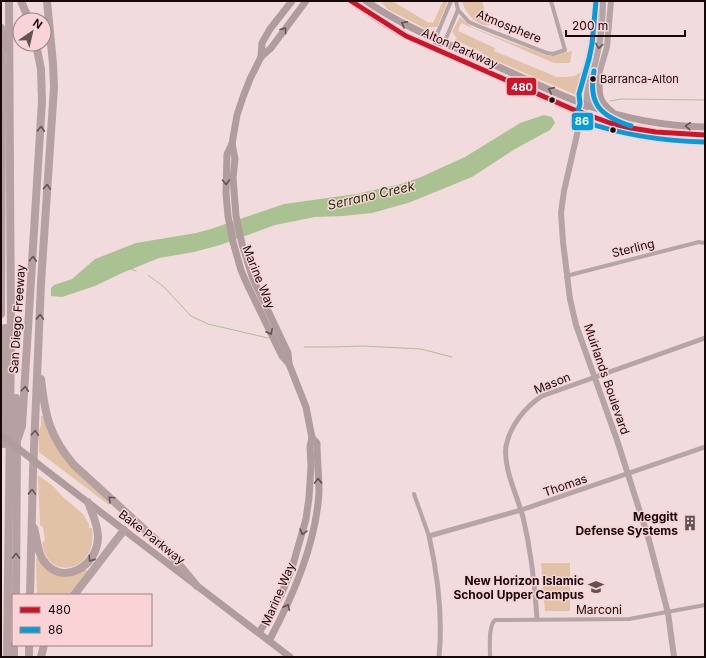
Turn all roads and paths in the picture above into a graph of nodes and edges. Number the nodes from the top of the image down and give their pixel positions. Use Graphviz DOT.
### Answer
graph roads {
  1 [pos="9,1"];
  2 [pos="13,1"];
  3 [pos="21,1"];
  4 [pos="43,1"];
  5 [pos="47,1"];
  6 [pos="292,1"];
  7 [pos="306,1"];
  8 [pos="351,1"];
  9 [pos="366,1"];
  10 [pos="451,1"];
  11 [pos="456,1"];
  12 [pos="551,1"];
  13 [pos="603,1"];
  14 [pos="611,1"];
  15 [pos="458,10"];
  16 [pos="26,12"];
  17 [pos="46,12"];
  18 [pos="48,12"];
  19 [pos="442,22"];
  20 [pos="451,26"];
  21 [pos="1,28"];
  22 [pos="435,39"];
  23 [pos="444,43"];
  24 [pos="435,48"];
  25 [pos="1,50"];
  26 [pos="38,52"];
  27 [pos="52,52"];
  28 [pos="261,57"];
  29 [pos="599,78"];
  30 [pos="587,105"];
  31 [pos="584,114"];
  32 [pos="616,114"];
  33 [pos="705,127"];
  34 [pos="705,136"];
  35 [pos="705,243"];
  36 [pos="566,276"];
  37 [pos="1,314"];
  38 [pos="705,338"];
  39 [pos="38,356"];
  40 [pos="594,378"];
  41 [pos="1,434"];
  42 [pos="312,438"];
  43 [pos="17,441"];
  44 [pos="705,447"];
  45 [pos="628,473"];
  46 [pos="414,494"];
  47 [pos="88,502"];
  48 [pos="521,510"];
  49 [pos="31,512"];
  50 [pos="124,530"];
  51 [pos="429,536"];
  52 [pos="197,586"];
  53 [pos="16,594"];
  54 [pos="30,594"];
  55 [pos="75,594"];
  56 [pos="705,605"];
  57 [pos="668,613"];
  58 [pos="537,619"];
  59 [pos="259,633"];
  60 [pos="269,641"];
  61 [pos="14,646"];
  62 [pos="29,646"];
  63 [pos="44,646"];
  64 [pos="4,657"];
  65 [pos="7,657"];
  66 [pos="14,657"];
  67 [pos="29,657"];
  68 [pos="41,657"];
  69 [pos="290,657"];
  70 [pos="439,657"];
  71 [pos="490,657"];
  72 [pos="674,657"];
  1 -- 65 [label="highway"];
  2 -- 43 [label="highway"];
  3 -- 16 [label="highway"];
  4 -- 17 [label="highway"];
  5 -- 18 [label="highway"];
  6 -- 28 [label="main road, Marine Way"];
  28 -- 7 [label="main road, Marine Way, one-way"];
  8 -- 24 [label="main road, Alton Parkway"];
  22 -- 9 [label="main road, Alton Parkway, one-way"];
  10 -- 19 [label="street"];
  11 -- 15 [label="street"];
  12 -- 15 [label="street, Atmosphere"];
  13 -- 30 [label="main road, one-way"];
  14 -- 29 [label="main road"];
  15 -- 20 [label="street"];
  19 -- 20 [label="street"];
  19 -- 22 [label="street"];
  20 -- 23 [label="street"];
  21 -- 64 [label="highway"];
  22 -- 23 [label="main road, Alton Parkway"];
  22 -- 24 [label="street"];
  23 -- 24 [label="street"];
  30 -- 23 [label="main road, Alton Parkway, one-way"];
  24 -- 31 [label="main road, Alton Parkway"];
  25 -- 37 [label="highway"];
  43 -- 26 [label="highway, San Diego Freeway, one-way"];
  39 -- 27 [label="highway, one-way"];
  28 -- 42 [label="main road, Marine Way"];
  29 -- 30 [label="main road"];
  29 -- 32 [label="main road"];
  30 -- 31 [label="main road, Muirlands Boulevard"];
  30 -- 32 [label="main road, Alton Parkway"];
  31 -- 34 [label="main road, Alton Parkway"];
  31 -- 36 [label="main road, Muirlands Boulevard"];
  33 -- 32 [label="main road, Alton Parkway, one-way"];
  35 -- 36 [label="street, Sterling"];
  36 -- 40 [label="main road, Muirlands Boulevard"];
  38 -- 40 [label="street, Mason"];
  49 -- 39 [label="highway, one-way"];
  52 -- 39 [label="highway, one-way"];
  40 -- 45 [label="main road, Muirlands Boulevard"];
  40 -- 48 [label="street, Mason"];
  41 -- 47 [label="main road, Bake Parkway, bridge"];
  42 -- 59 [label="main road, Marine Way, one-way"];
  60 -- 42 [label="main road, Marine Way, one-way"];
  53 -- 43 [label="highway, San Diego Freeway, one-way"];
  44 -- 45 [label="street, Thomas"];
  45 -- 48 [label="street, Thomas"];
  45 -- 57 [label="main road, Muirlands Boulevard"];
  46 -- 51 [label="street"];
  47 -- 49 [label="highway, one-way"];
  47 -- 50 [label="main road, Bake Parkway"];
  48 -- 51 [label="street, Thomas"];
  48 -- 58 [label="street, Mason"];
  49 -- 54 [label="highway"];
  50 -- 52 [label="main road, Bake Parkway"];
  50 -- 55 [label="highway"];
  51 -- 70 [label="street"];
  52 -- 59 [label="main road, Bake Parkway"];
  56 -- 57 [label="street, Marconi"];
  57 -- 58 [label="street, Marconi"];
  57 -- 72 [label="main road, Muirlands Boulevard"];
  58 -- 71 [label="street, Marconi"];
  59 -- 60 [label="main road, Bake Parkway"];
  60 -- 69 [label="main road, Bake Parkway"];
  61 -- 66 [label="highway"];
  62 -- 67 [label="highway"];
  63 -- 68 [label="highway"];
}
